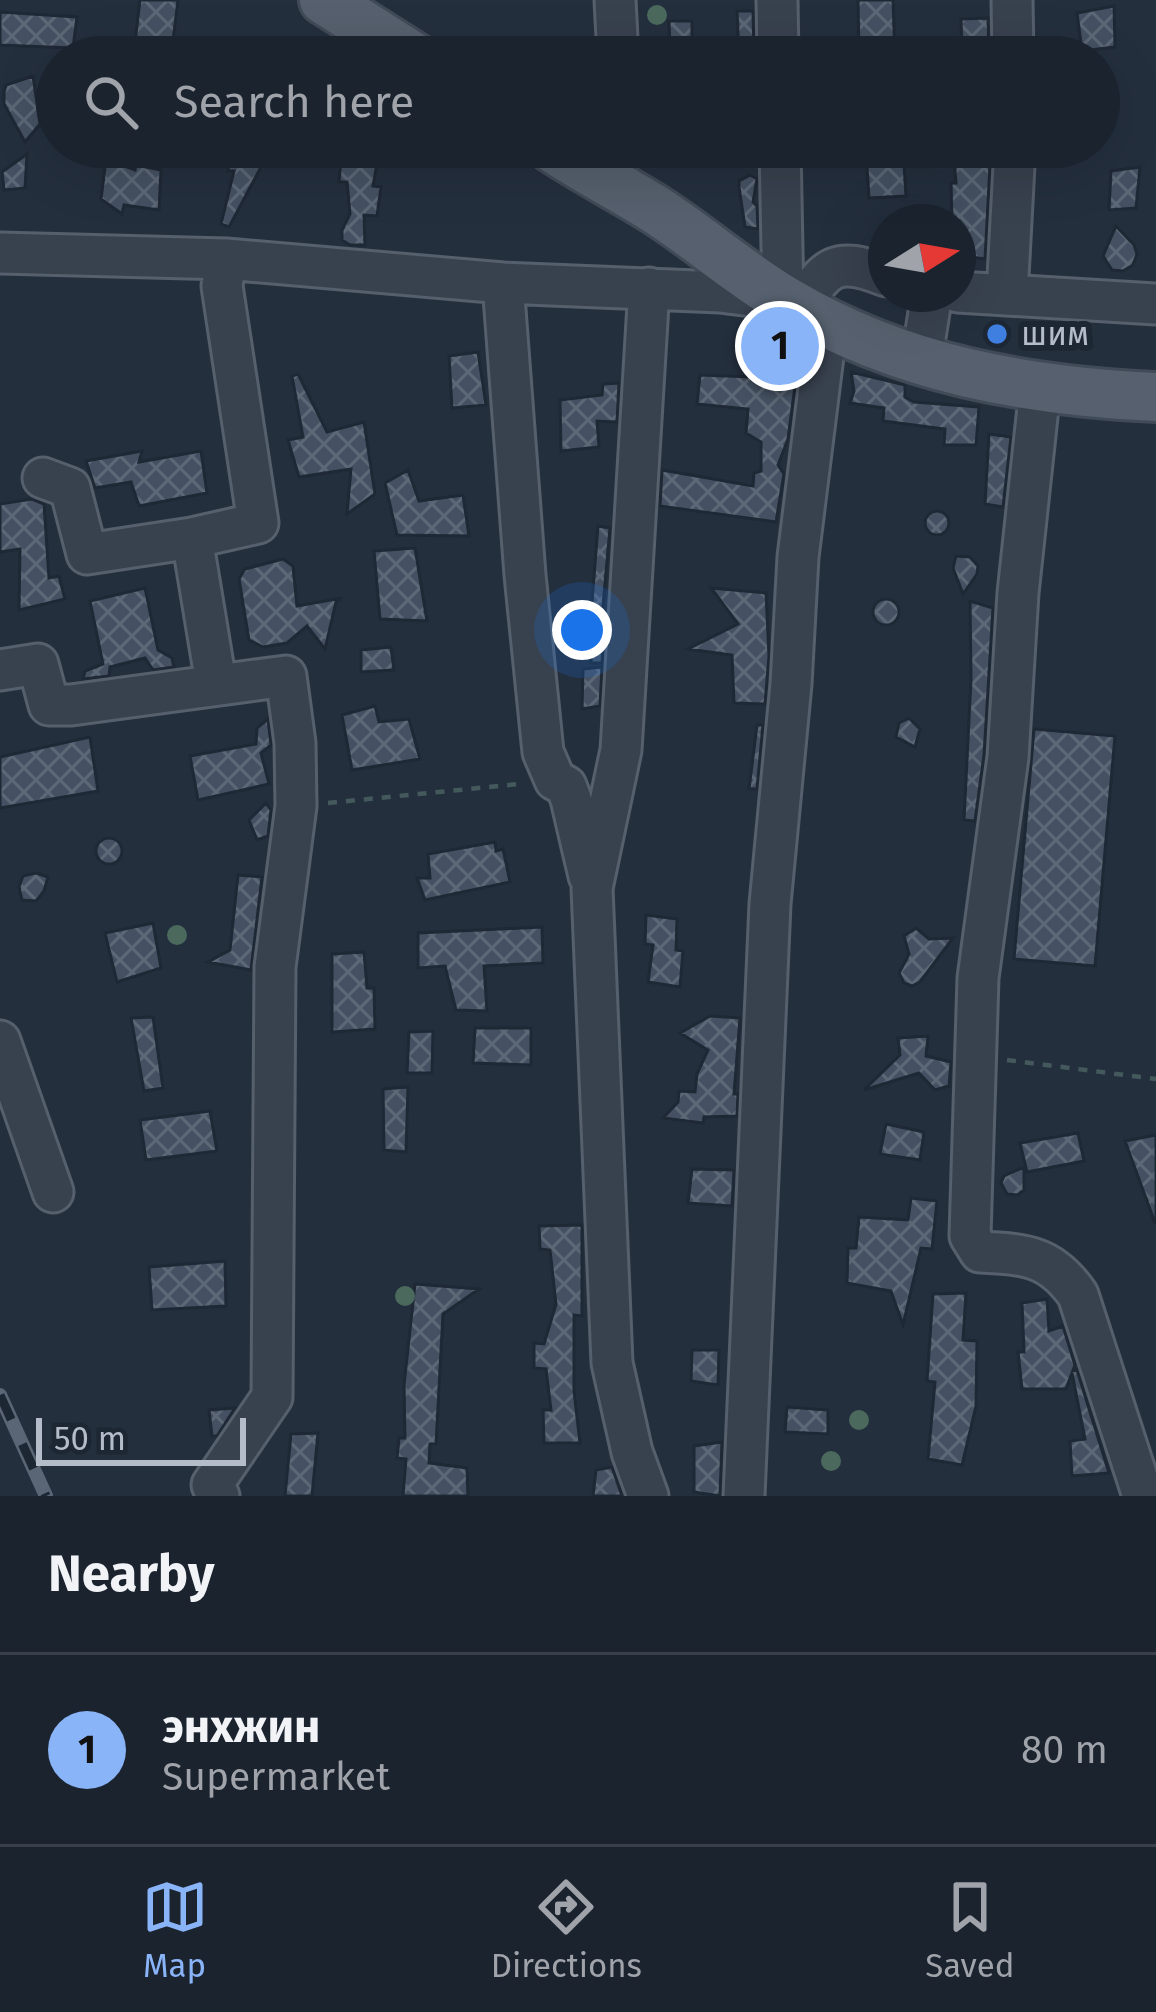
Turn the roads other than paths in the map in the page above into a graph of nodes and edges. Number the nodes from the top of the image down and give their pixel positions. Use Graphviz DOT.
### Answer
graph roads {
  1 [pos="324,0"];
  2 [pos="615,0"];
  3 [pos="777,0"];
  4 [pos="1012,0"];
  5 [pos="368,14"];
  6 [pos="392,36"];
  7 [pos="617,36"];
  8 [pos="778,36"];
  9 [pos="1013,36"];
  10 [pos="598,168"];
  11 [pos="783,168"];
  12 [pos="1014,168"];
  13 [pos="0,253"];
  14 [pos="226,259"];
  15 [pos="868,270"];
  16 [pos="503,283"];
  17 [pos="649,288"];
  18 [pos="976,293"];
  19 [pos="1007,295"];
  20 [pos="1156,304"];
  21 [pos="803,311"];
  22 [pos="929,312"];
  23 [pos="922,362"];
  24 [pos="1040,389"];
  25 [pos="1156,397"];
  26 [pos="43,478"];
  27 [pos="191,538"];
  28 [pos="0,670"];
  29 [pos="216,683"];
  30 [pos="592,888"];
  31 [pos="0,1041"];
  32 [pos="53,1192"];
  33 [pos="219,1496"];
  34 [pos="648,1496"];
  35 [pos="744,1496"];
  36 [pos="1143,1496"];
  1 -- 5 [label="main road"];
  2 -- 7 [label="street"];
  3 -- 8 [label="street"];
  4 -- 9 [label="street"];
  5 -- 6 [label="main road"];
  10 -- 21 [label="main road"];
  11 -- 21 [label="street"];
  12 -- 19 [label="street"];
  13 -- 14 [label="street"];
  14 -- 16 [label="street"];
  14 -- 27 [label="street"];
  15 -- 21 [label="street"];
  16 -- 17 [label="street"];
  16 -- 30 [label="street"];
  17 -- 21 [label="street"];
  17 -- 30 [label="street"];
  18 -- 19 [label="street"];
  19 -- 20 [label="street"];
  21 -- 23 [label="main road"];
  21 -- 35 [label="street"];
  22 -- 23 [label="street"];
  23 -- 24 [label="main road"];
  24 -- 25 [label="main road"];
  24 -- 36 [label="street"];
  26 -- 27 [label="street"];
  27 -- 29 [label="street"];
  28 -- 29 [label="street"];
  29 -- 33 [label="street"];
  30 -- 34 [label="street"];
  31 -- 32 [label="street"];
}
